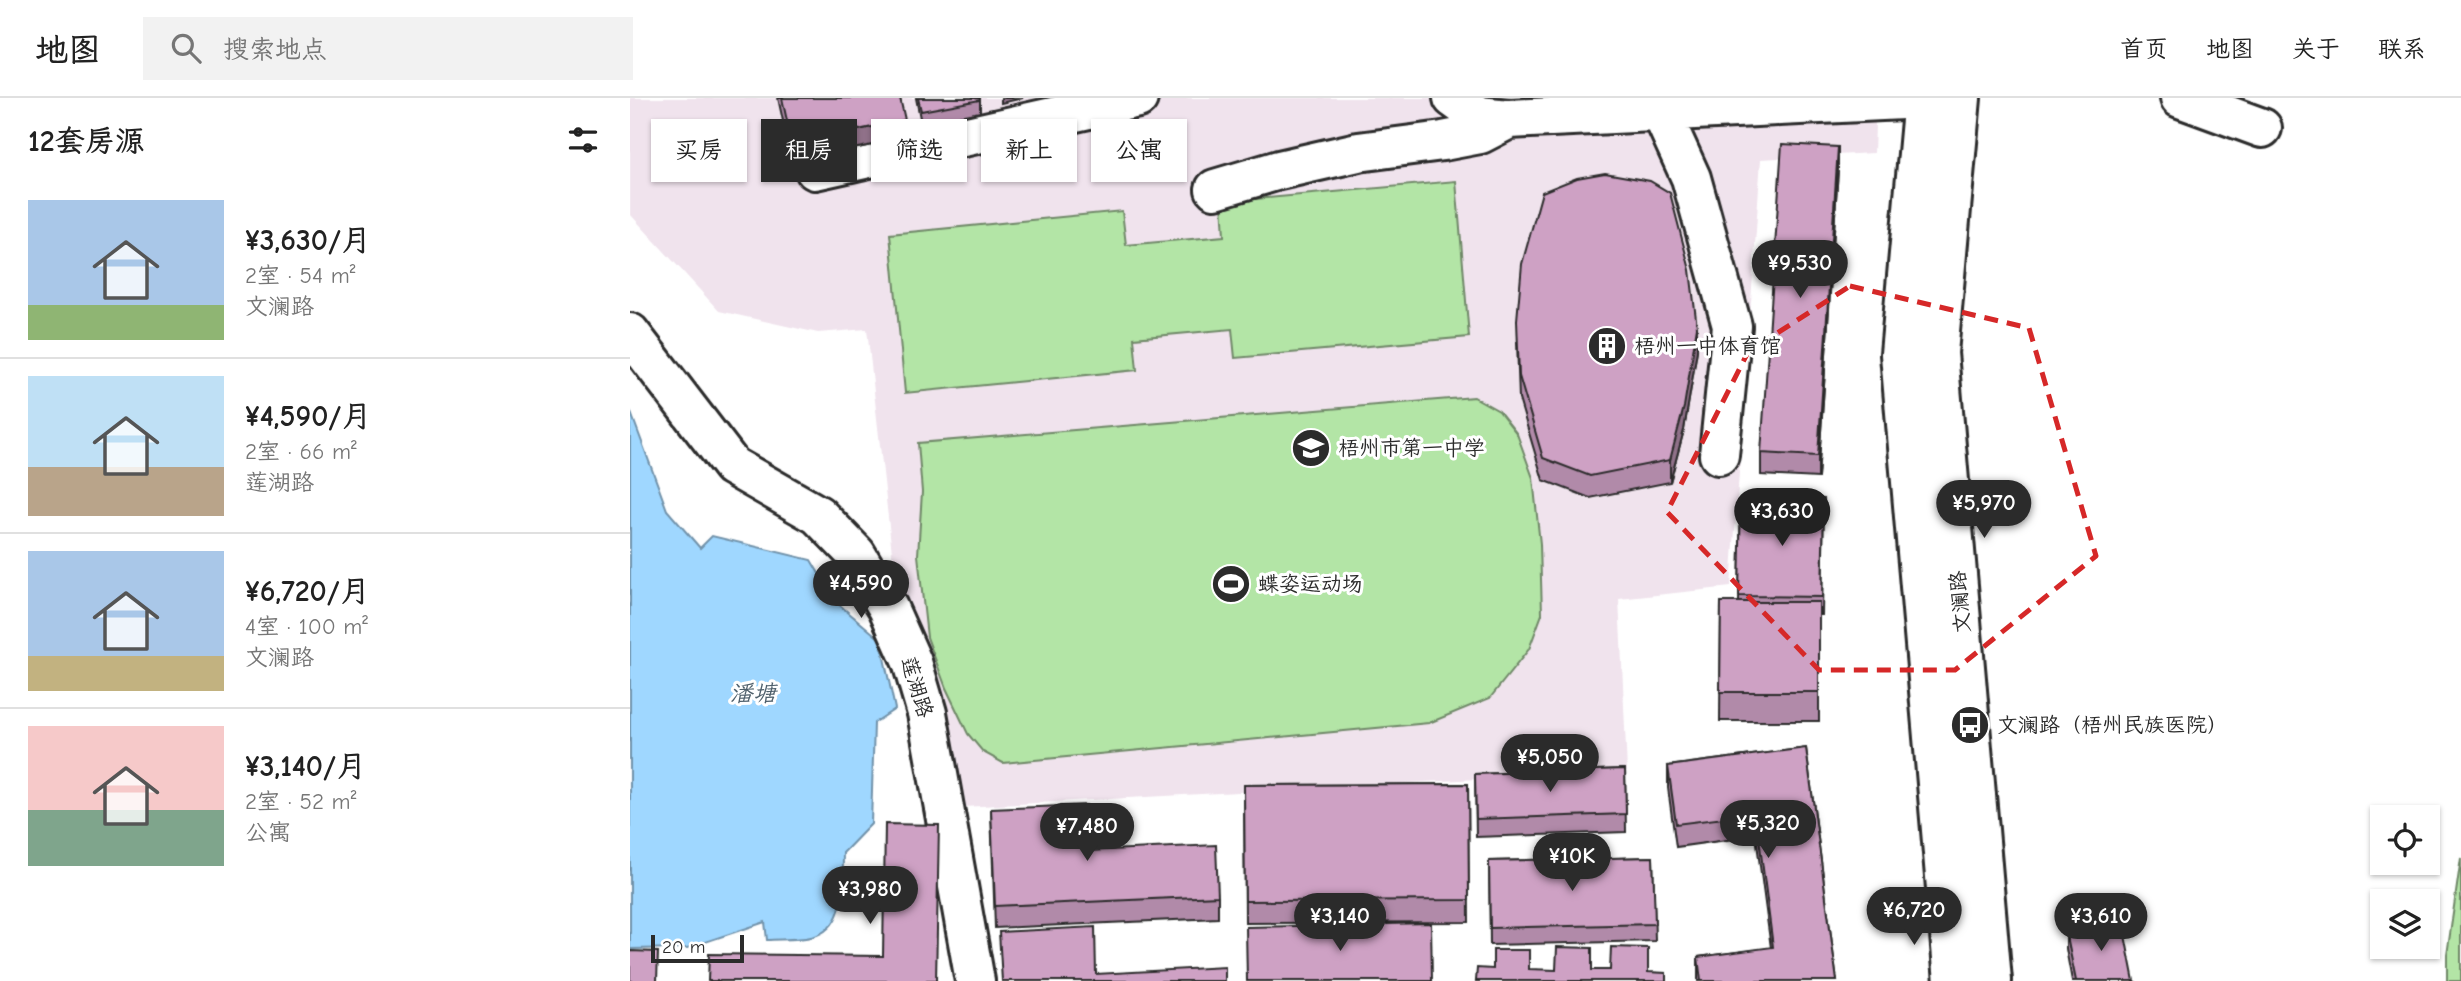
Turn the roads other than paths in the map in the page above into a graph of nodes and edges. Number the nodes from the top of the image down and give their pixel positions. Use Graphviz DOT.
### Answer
graph roads {
  1 [pos="1138,98"];
  2 [pos="1452,98"];
  3 [pos="1961,98"];
  4 [pos="2180,98"];
  5 [pos="1923,99"];
  6 [pos="1661,111"];
  7 [pos="1509,119"];
  8 [pos="2262,128"];
  9 [pos="857,161"];
  10 [pos="1215,189"];
  11 [pos="630,333"];
  12 [pos="1719,455"];
  13 [pos="1951,943"];
  14 [pos="975,981"];
  15 [pos="1928,981"];
  16 [pos="1954,981"];
  17 [pos="1992,981"];
  1 -- 9 [label="main road"];
  2 -- 7 [label="main road"];
  3 -- 17 [label="main road, 文澜路"];
  4 -- 8 [label="main road"];
  5 -- 6 [label="main road"];
  5 -- 13 [label="main road, 文澜路"];
  6 -- 7 [label="main road"];
  6 -- 12 [label="main road"];
  7 -- 10 [label="main road"];
  11 -- 14 [label="main road, 莲湖路"];
  13 -- 15 [label="main road"];
  13 -- 16 [label="main road, 文澜路"];
}
